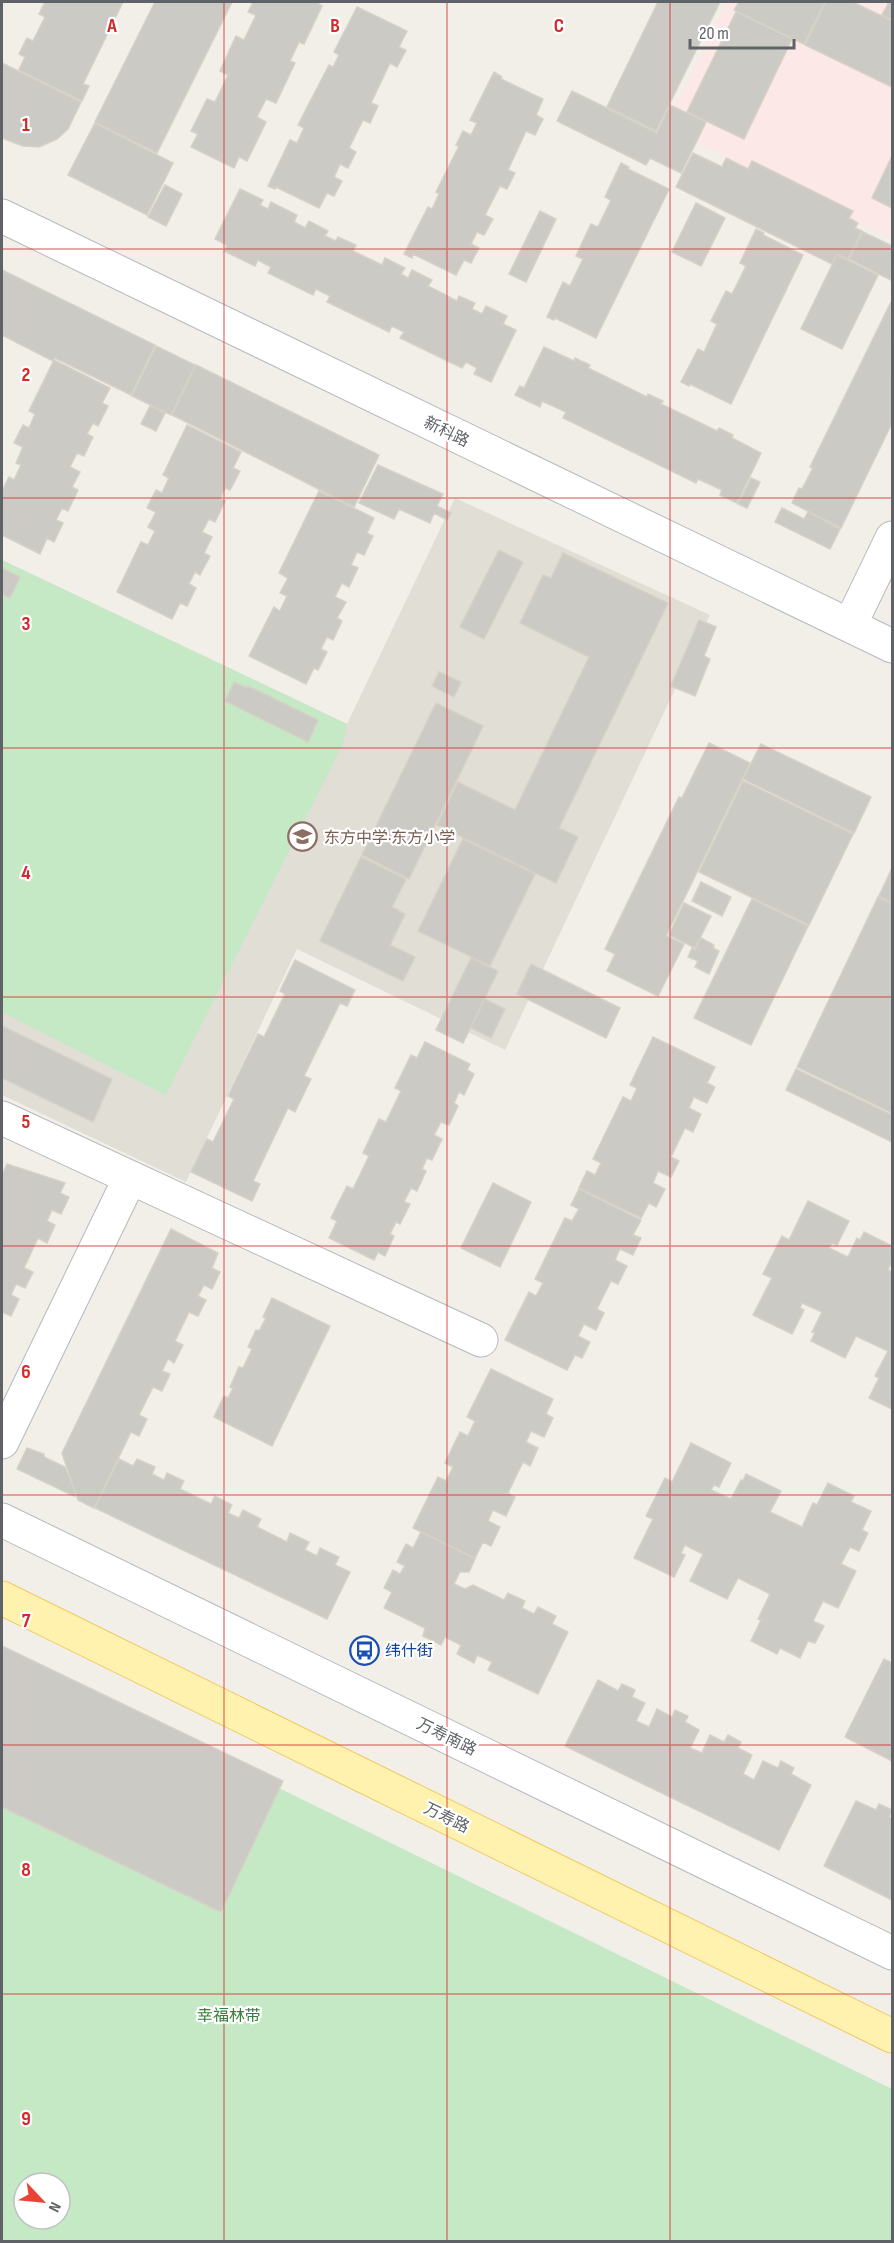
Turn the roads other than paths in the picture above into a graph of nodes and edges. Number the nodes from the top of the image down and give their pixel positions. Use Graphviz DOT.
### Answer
graph roads {
  1 [pos="2,216"];
  2 [pos="892,538"];
  3 [pos="850,625"];
  4 [pos="892,646"];
  5 [pos="2,1118"];
  6 [pos="130,1178"];
  7 [pos="481,1340"];
  8 [pos="2,1442"];
  9 [pos="2,1520"];
  10 [pos="2,1598"];
  11 [pos="892,1953"];
  12 [pos="892,2036"];
  1 -- 3 [label="street, 新科路"];
  2 -- 3 [label="street"];
  3 -- 4 [label="street, 新科路"];
  5 -- 6 [label="street"];
  6 -- 7 [label="street"];
  6 -- 8 [label="street"];
  9 -- 11 [label="street, 万寿南路"];
  10 -- 12 [label="main road, 万寿路"];
}
